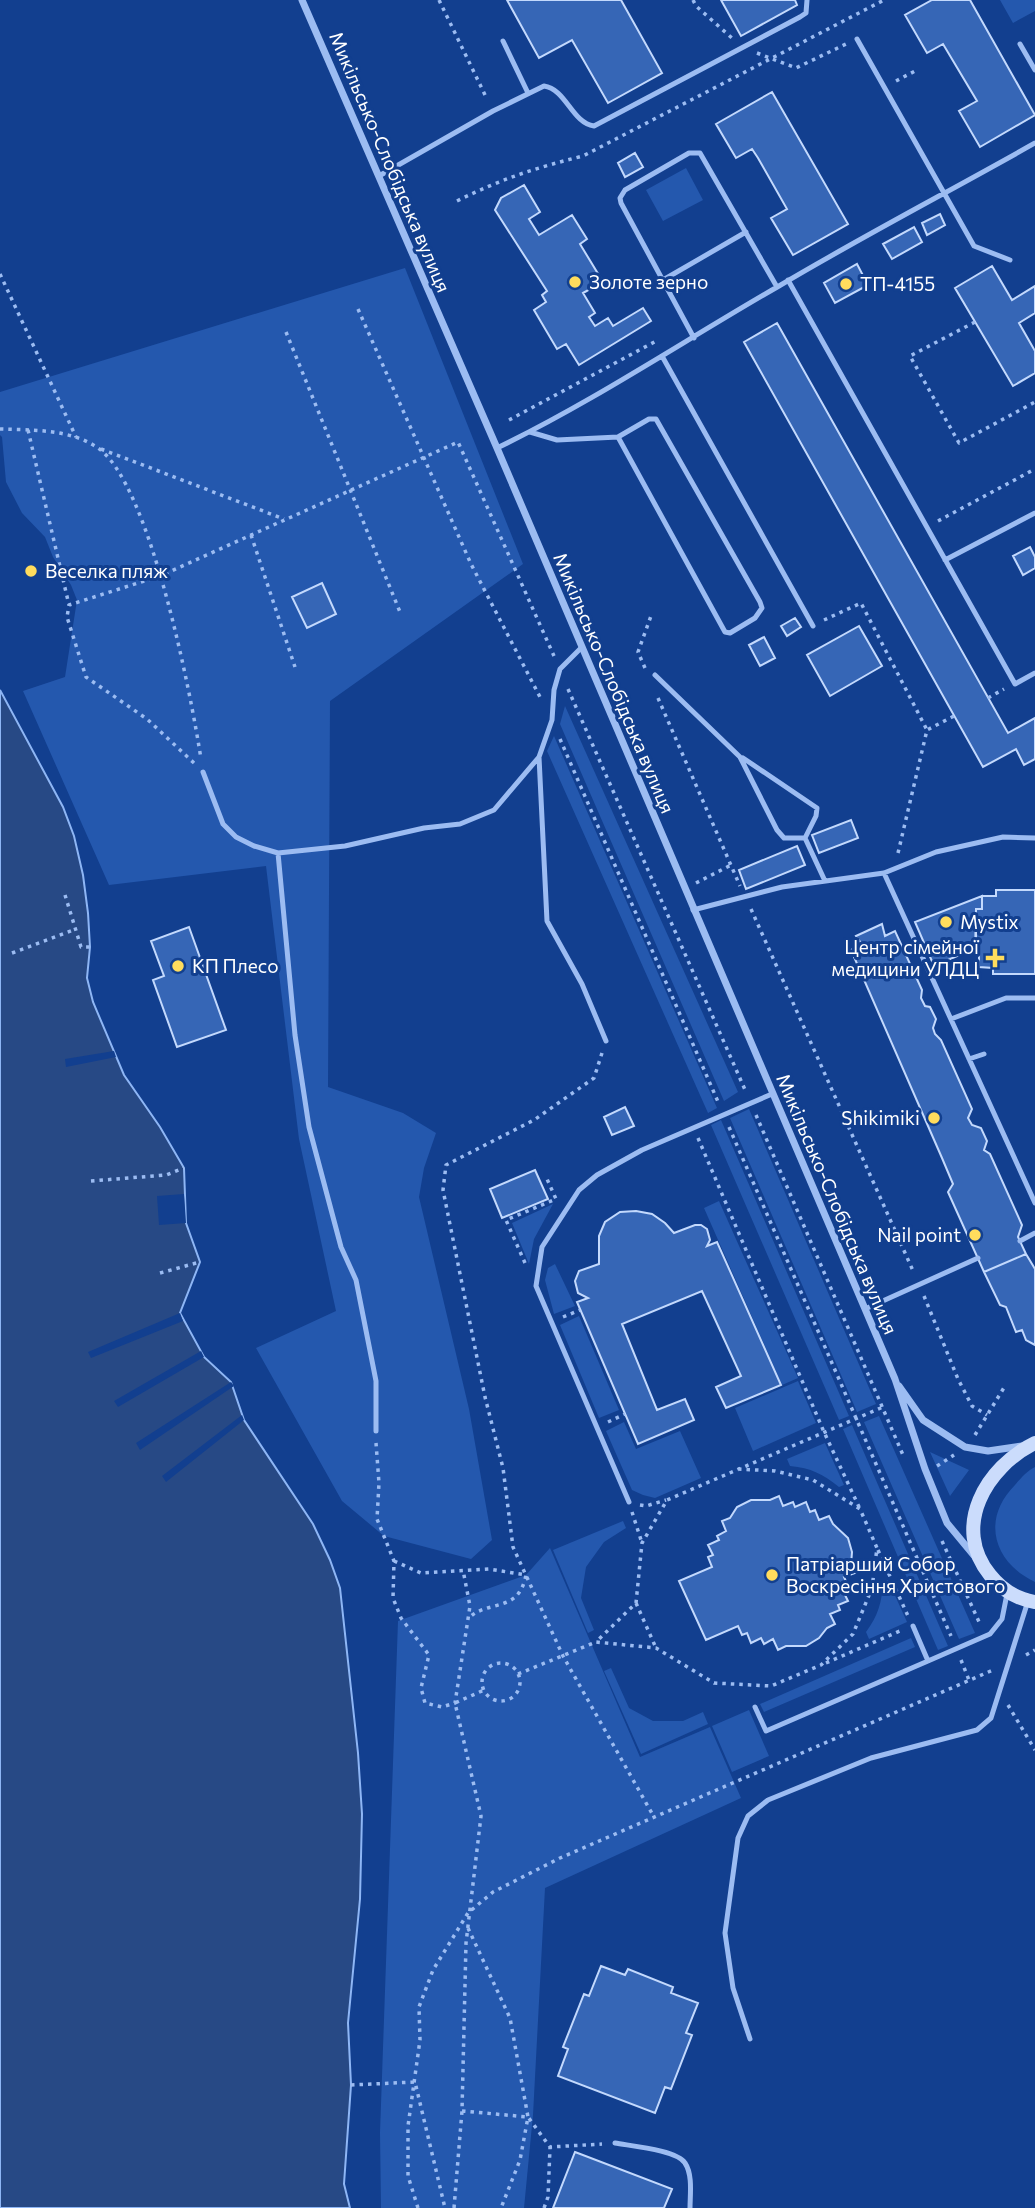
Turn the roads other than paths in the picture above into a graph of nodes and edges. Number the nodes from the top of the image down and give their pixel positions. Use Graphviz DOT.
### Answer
graph roads {
  1 [pos="302,0"];
  2 [pos="807,0"];
  3 [pos="857,39"];
  4 [pos="503,41"];
  5 [pos="1020,44"];
  6 [pos="1035,70"];
  7 [pos="528,93"];
  8 [pos="1035,143"];
  9 [pos="379,176"];
  10 [pos="944,193"];
  11 [pos="746,232"];
  12 [pos="1010,260"];
  13 [pos="663,280"];
  14 [pos="788,280"];
  15 [pos="777,286"];
  16 [pos="694,338"];
  17 [pos="662,356"];
  18 [pos="530,432"];
  19 [pos="618,438"];
  20 [pos="497,448"];
  21 [pos="1035,513"];
  22 [pos="945,561"];
  23 [pos="813,626"];
  24 [pos="581,648"];
  25 [pos="1035,673"];
  26 [pos="652,676"];
  27 [pos="538,757"];
  28 [pos="740,757"];
  29 [pos="203,772"];
  30 [pos="805,838"];
  31 [pos="1035,838"];
  32 [pos="278,853"];
  33 [pos="884,873"];
  34 [pos="825,881"];
  35 [pos="693,909"];
  36 [pos="1035,998"];
  37 [pos="951,1019"];
  38 [pos="606,1041"];
  39 [pos="984,1054"];
  40 [pos="969,1059"];
  41 [pos="772,1094"];
  42 [pos="1035,1203"];
  43 [pos="1035,1233"];
  44 [pos="1020,1241"];
  45 [pos="978,1258"];
  46 [pos="865,1309"];
  47 [pos="895,1380"];
  48 [pos="376,1431"];
  49 [pos="1034,1443"];
  50 [pos="629,1502"];
  51 [pos="979,1561"];
  52 [pos="1008,1593"];
  53 [pos="1032,1602"];
  54 [pos="913,1626"];
  55 [pos="928,1661"];
  56 [pos="755,1707"];
  57 [pos="750,2039"];
  58 [pos="615,2143"];
  59 [pos="690,2208"];
  1 -- 9 [label="street, Микільсько-Слобідська вулиця"];
  2 -- 7 [label="lane"];
  3 -- 10 [label="lane"];
  4 -- 7 [label="lane"];
  5 -- 6 [label="lane"];
  7 -- 9 [label="lane"];
  8 -- 10 [label="lane"];
  9 -- 20 [label="street, Микільсько-Слобідська вулиця"];
  10 -- 12 [label="lane"];
  10 -- 14 [label="lane"];
  11 -- 13 [label="lane"];
  11 -- 13 [label="lane"];
  11 -- 15 [label="lane"];
  13 -- 16 [label="lane"];
  14 -- 15 [label="lane"];
  14 -- 22 [label="lane"];
  15 -- 16 [label="lane"];
  16 -- 17 [label="lane"];
  17 -- 18 [label="lane"];
  17 -- 23 [label="lane"];
  18 -- 19 [label="lane"];
  18 -- 20 [label="lane"];
  19 -- 19 [label="lane"];
  20 -- 24 [label="street, Микільсько-Слобідська вулиця"];
  21 -- 22 [label="lane"];
  22 -- 25 [label="lane"];
  24 -- 27 [label="lane"];
  24 -- 35 [label="street, Микільсько-Слобідська вулиця"];
  26 -- 28 [label="lane"];
  27 -- 32 [label="lane"];
  27 -- 38 [label="lane"];
  28 -- 30 [label="lane"];
  28 -- 30 [label="lane"];
  29 -- 32 [label="lane"];
  30 -- 34 [label="lane"];
  31 -- 33 [label="lane"];
  32 -- 48 [label="lane"];
  33 -- 34 [label="lane"];
  33 -- 37 [label="lane"];
  34 -- 35 [label="lane"];
  35 -- 41 [label="street, Микільсько-Слобідська вулиця"];
  36 -- 37 [label="lane"];
  37 -- 40 [label="lane"];
  39 -- 40 [label="lane"];
  40 -- 42 [label="lane"];
  41 -- 46 [label="street, Микільсько-Слобідська вулиця"];
  41 -- 50 [label="lane"];
  43 -- 44 [label="lane"];
  45 -- 46 [label="lane"];
  46 -- 47 [label="street, Микільсько-Слобідська вулиця"];
  47 -- 49 [label="street, Микільсько-Слобідська вулиця"];
  47 -- 51 [label="street, Микільсько-Слобідська вулиця"];
  49 -- 51 [label="street"];
  51 -- 52 [label="street"];
  52 -- 53 [label="street"];
  52 -- 55 [label="lane"];
  53 -- 57 [label="lane"];
  54 -- 55 [label="lane"];
  55 -- 56 [label="lane"];
  58 -- 59 [label="lane"];
}
